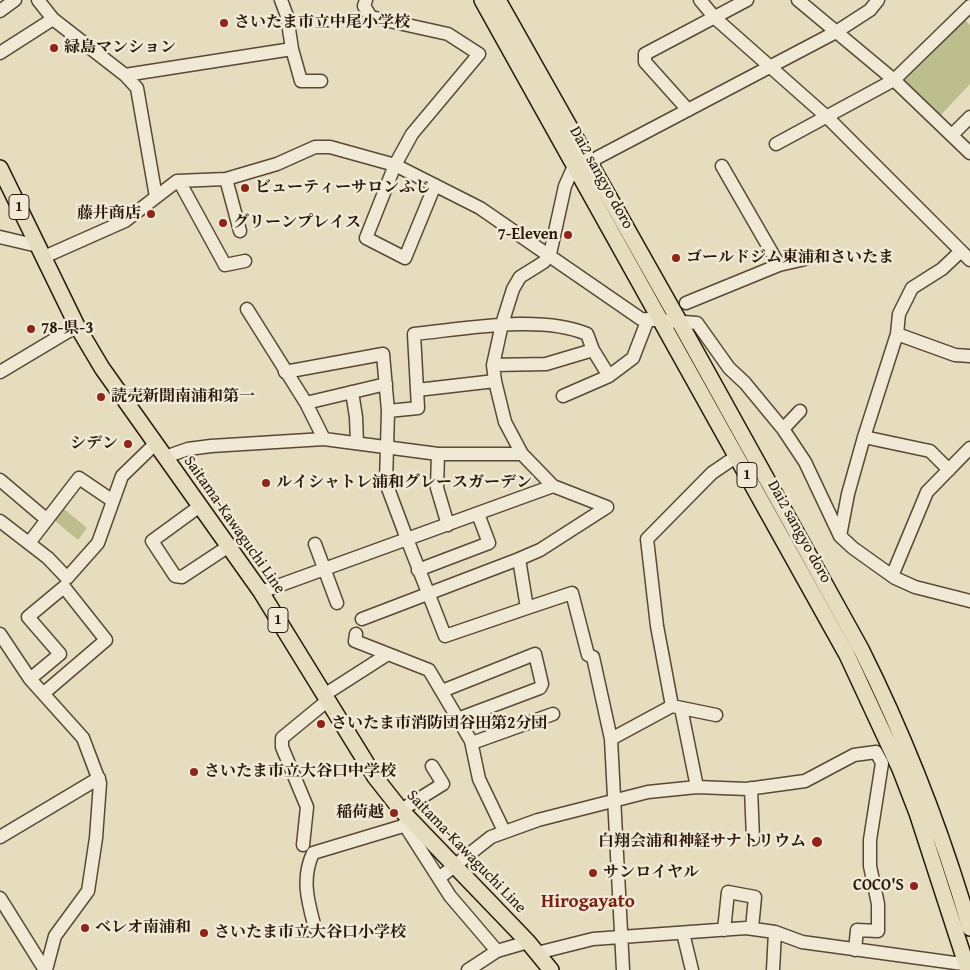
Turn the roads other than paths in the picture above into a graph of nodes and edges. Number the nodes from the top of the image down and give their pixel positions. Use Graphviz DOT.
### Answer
graph roads {
  1 [pos="16,0"];
  2 [pos="38,0"];
  3 [pos="281,0"];
  4 [pos="366,0"];
  5 [pos="482,0"];
  6 [pos="498,0"];
  7 [pos="700,0"];
  8 [pos="747,0"];
  9 [pos="798,0"];
  10 [pos="878,0"];
  11 [pos="970,6"];
  12 [pos="0,11"];
  13 [pos="715,18"];
  14 [pos="53,19"];
  15 [pos="836,32"];
  16 [pos="292,50"];
  17 [pos="0,53"];
  18 [pos="770,67"];
  19 [pos="124,75"];
  20 [pos="894,80"];
  21 [pos="321,81"];
  22 [pos="688,110"];
  23 [pos="827,117"];
  24 [pos="970,117"];
  25 [pos="952,136"];
  26 [pos="776,144"];
  27 [pos="970,154"];
  28 [pos="582,164"];
  29 [pos="395,165"];
  30 [pos="722,166"];
  31 [pos="0,168"];
  32 [pos="226,179"];
  33 [pos="179,181"];
  34 [pos="434,185"];
  35 [pos="5,189"];
  36 [pos="156,197"];
  37 [pos="240,231"];
  38 [pos="0,237"];
  39 [pos="41,252"];
  40 [pos="550,254"];
  41 [pos="967,257"];
  42 [pos="805,259"];
  43 [pos="245,261"];
  44 [pos="778,265"];
  45 [pos="686,303"];
  46 [pos="247,309"];
  47 [pos="654,320"];
  48 [pos="679,321"];
  49 [pos="502,324"];
  50 [pos="78,326"];
  51 [pos="897,334"];
  52 [pos="592,350"];
  53 [pos="970,356"];
  54 [pos="493,365"];
  55 [pos="0,372"];
  56 [pos="285,372"];
  57 [pos="609,376"];
  58 [pos="495,382"];
  59 [pos="386,384"];
  60 [pos="417,390"];
  61 [pos="352,392"];
  62 [pos="563,396"];
  63 [pos="306,403"];
  64 [pos="388,411"];
  65 [pos="800,411"];
  66 [pos="783,429"];
  67 [pos="864,437"];
  68 [pos="324,439"];
  69 [pos="356,443"];
  70 [pos="155,444"];
  71 [pos="387,447"];
  72 [pos="970,448"];
  73 [pos="438,454"];
  74 [pos="522,454"];
  75 [pos="737,456"];
  76 [pos="165,457"];
  77 [pos="949,470"];
  78 [pos="0,480"];
  79 [pos="553,486"];
  80 [pos="113,501"];
  81 [pos="200,506"];
  82 [pos="478,514"];
  83 [pos="46,519"];
  84 [pos="0,521"];
  85 [pos="448,524"];
  86 [pos="840,536"];
  87 [pos="407,539"];
  88 [pos="28,543"];
  89 [pos="315,544"];
  90 [pos="229,546"];
  91 [pos="519,560"];
  92 [pos="326,569"];
  93 [pos="418,570"];
  94 [pos="892,576"];
  95 [pos="261,592"];
  96 [pos="427,593"];
  97 [pos="970,601"];
  98 [pos="337,603"];
  99 [pos="527,608"];
  100 [pos="362,619"];
  101 [pos="0,634"];
  102 [pos="356,634"];
  103 [pos="388,654"];
  104 [pos="30,679"];
  105 [pos="442,691"];
  106 [pos="44,693"];
  107 [pos="326,698"];
  108 [pos="677,707"];
  109 [pos="553,714"];
  110 [pos="716,715"];
  111 [pos="460,718"];
  112 [pos="611,739"];
  113 [pos="472,743"];
  114 [pos="432,766"];
  115 [pos="98,778"];
  116 [pos="698,787"];
  117 [pos="751,788"];
  118 [pos="613,800"];
  119 [pos="406,819"];
  120 [pos="504,831"];
  121 [pos="0,837"];
  122 [pos="753,839"];
  123 [pos="303,845"];
  124 [pos="455,866"];
  125 [pos="438,878"];
  126 [pos="2,904"];
  127 [pos="315,928"];
  128 [pos="752,928"];
  129 [pos="970,928"];
  130 [pos="724,930"];
  131 [pos="775,932"];
  132 [pos="683,933"];
  133 [pos="623,936"];
  134 [pos="532,947"];
  135 [pos="855,950"];
  136 [pos="497,951"];
  137 [pos="914,956"];
  138 [pos="968,967"];
  139 [pos="46,970"];
  140 [pos="468,970"];
  141 [pos="551,970"];
  142 [pos="623,970"];
  143 [pos="692,970"];
  144 [pos="773,970"];
  145 [pos="912,970"];
  1 -- 12 [label="street"];
  2 -- 14 [label="street"];
  3 -- 16 [label="street"];
  4 -- 29 [label="street"];
  5 -- 28 [label="main road, Dai2 sangyo doro / 1"];
  6 -- 28 [label="main road, Dai2 sangyo doro / 1"];
  7 -- 13 [label="street"];
  8 -- 13 [label="street"];
  9 -- 15 [label="street"];
  10 -- 15 [label="street"];
  11 -- 20 [label="street"];
  13 -- 18 [label="street"];
  13 -- 22 [label="street"];
  14 -- 17 [label="street"];
  14 -- 19 [label="street"];
  15 -- 18 [label="street"];
  15 -- 20 [label="street"];
  16 -- 19 [label="street"];
  16 -- 21 [label="street"];
  18 -- 22 [label="street"];
  18 -- 23 [label="street"];
  19 -- 36 [label="street"];
  20 -- 23 [label="street"];
  20 -- 25 [label="street"];
  22 -- 28 [label="street"];
  23 -- 26 [label="street"];
  23 -- 41 [label="street"];
  24 -- 25 [label="street"];
  25 -- 27 [label="street"];
  28 -- 40 [label="street"];
  28 -- 47 [label="main road, Dai2 sangyo doro / 1"];
  28 -- 48 [label="main road, Dai2 sangyo doro / 1"];
  29 -- 32 [label="street"];
  29 -- 34 [label="street"];
  29 -- 34 [label="street"];
  30 -- 44 [label="street"];
  31 -- 35 [label="main road, Saitama-Kawaguchi Line / 1"];
  32 -- 33 [label="street"];
  32 -- 37 [label="street"];
  33 -- 36 [label="street"];
  33 -- 43 [label="street"];
  34 -- 40 [label="street"];
  35 -- 39 [label="main road, Saitama-Kawaguchi Line / 1"];
  36 -- 39 [label="street"];
  38 -- 39 [label="street"];
  39 -- 50 [label="main road, Saitama-Kawaguchi Line / 1"];
  40 -- 47 [label="street"];
  40 -- 49 [label="street"];
  41 -- 51 [label="street"];
  42 -- 44 [label="street"];
  44 -- 45 [label="street"];
  46 -- 56 [label="street"];
  47 -- 48 [label="street"];
  47 -- 57 [label="street"];
  47 -- 75 [label="main road, Dai2 sangyo doro / 1"];
  48 -- 66 [label="street"];
  48 -- 129 [label="main road, Dai2 sangyo doro / 1"];
  49 -- 52 [label="street"];
  49 -- 54 [label="street"];
  49 -- 60 [label="street"];
  50 -- 55 [label="street"];
  50 -- 70 [label="main road, Saitama-Kawaguchi Line / 1"];
  51 -- 53 [label="street"];
  51 -- 67 [label="street"];
  52 -- 54 [label="street"];
  52 -- 57 [label="street"];
  54 -- 58 [label="street"];
  56 -- 59 [label="street"];
  56 -- 63 [label="street"];
  57 -- 62 [label="street"];
  58 -- 60 [label="street"];
  58 -- 74 [label="street"];
  59 -- 61 [label="street"];
  59 -- 64 [label="street"];
  60 -- 64 [label="street"];
  61 -- 63 [label="street"];
  61 -- 69 [label="street"];
  63 -- 68 [label="street"];
  64 -- 71 [label="street"];
  65 -- 66 [label="street"];
  66 -- 86 [label="street"];
  67 -- 77 [label="street"];
  67 -- 86 [label="street"];
  68 -- 69 [label="street"];
  68 -- 76 [label="street"];
  69 -- 71 [label="street"];
  70 -- 76 [label="main road, Saitama-Kawaguchi Line / 1"];
  70 -- 80 [label="street"];
  71 -- 73 [label="street"];
  71 -- 87 [label="street"];
  72 -- 77 [label="street"];
  73 -- 74 [label="street"];
  73 -- 85 [label="street"];
  74 -- 79 [label="street"];
  75 -- 108 [label="street"];
  75 -- 138 [label="main road, Dai2 sangyo doro / 1"];
  76 -- 81 [label="main road, Saitama-Kawaguchi Line / 1"];
  77 -- 94 [label="street"];
  78 -- 83 [label="street"];
  79 -- 82 [label="street"];
  79 -- 91 [label="street"];
  80 -- 83 [label="street"];
  80 -- 88 [label="street"];
  81 -- 90 [label="main road, Saitama-Kawaguchi Line / 1"];
  81 -- 90 [label="street"];
  82 -- 85 [label="street"];
  82 -- 93 [label="street"];
  83 -- 88 [label="street"];
  84 -- 88 [label="street"];
  85 -- 87 [label="street"];
  86 -- 94 [label="street"];
  87 -- 92 [label="street"];
  87 -- 93 [label="street"];
  89 -- 92 [label="street"];
  90 -- 95 [label="main road, Saitama-Kawaguchi Line / 1"];
  91 -- 96 [label="street"];
  91 -- 99 [label="street"];
  92 -- 95 [label="street"];
  92 -- 98 [label="street"];
  93 -- 96 [label="street"];
  94 -- 97 [label="street"];
  95 -- 107 [label="main road, Saitama-Kawaguchi Line / 1"];
  96 -- 99 [label="street"];
  96 -- 100 [label="street"];
  99 -- 112 [label="street"];
  101 -- 104 [label="street"];
  102 -- 103 [label="street"];
  103 -- 105 [label="street"];
  103 -- 107 [label="street"];
  104 -- 106 [label="street"];
  104 -- 106 [label="street"];
  105 -- 111 [label="street"];
  105 -- 111 [label="street"];
  106 -- 115 [label="street"];
  107 -- 119 [label="main road, Saitama-Kawaguchi Line / 1"];
  107 -- 123 [label="street"];
  108 -- 110 [label="street"];
  108 -- 112 [label="street"];
  108 -- 116 [label="street"];
  109 -- 113 [label="street"];
  111 -- 113 [label="street"];
  112 -- 118 [label="street"];
  113 -- 120 [label="street"];
  114 -- 119 [label="street"];
  115 -- 121 [label="street"];
  115 -- 139 [label="street"];
  116 -- 117 [label="street"];
  116 -- 118 [label="street"];
  117 -- 122 [label="street"];
  117 -- 135 [label="street"];
  118 -- 120 [label="street"];
  118 -- 133 [label="street"];
  119 -- 124 [label="main road, Saitama-Kawaguchi Line / 1"];
  119 -- 125 [label="street"];
  119 -- 127 [label="street"];
  120 -- 124 [label="street"];
  124 -- 125 [label="street"];
  124 -- 134 [label="main road, Saitama-Kawaguchi Line / 1"];
  125 -- 136 [label="street"];
  126 -- 139 [label="street"];
  128 -- 130 [label="street"];
  128 -- 130 [label="street"];
  128 -- 131 [label="street"];
  130 -- 132 [label="street"];
  131 -- 135 [label="street"];
  131 -- 144 [label="street"];
  132 -- 133 [label="street"];
  132 -- 143 [label="street"];
  133 -- 134 [label="street"];
  133 -- 142 [label="street"];
  134 -- 136 [label="street"];
  134 -- 141 [label="main road, Saitama-Kawaguchi Line / 1"];
  135 -- 137 [label="street"];
  136 -- 140 [label="street"];
  137 -- 138 [label="street"];
  137 -- 145 [label="street"];
}
